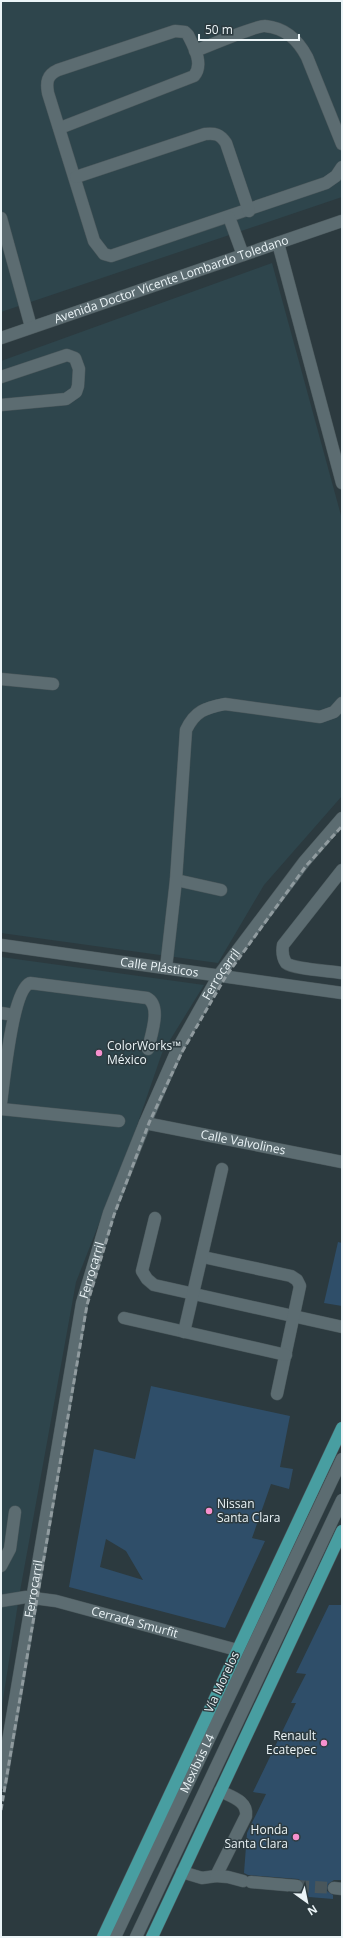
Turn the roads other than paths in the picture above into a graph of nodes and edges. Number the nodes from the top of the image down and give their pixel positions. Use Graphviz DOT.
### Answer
graph roads {
  1 [pos="195,51"];
  2 [pos="60,128"];
  3 [pos="342,144"];
  4 [pos="342,167"];
  5 [pos="76,177"];
  6 [pos="249,211"];
  7 [pos="1,218"];
  8 [pos="229,218"];
  9 [pos="342,221"];
  10 [pos="278,243"];
  11 [pos="242,255"];
  12 [pos="31,327"];
  13 [pos="1,338"];
  14 [pos="1,377"];
  15 [pos="1,405"];
  16 [pos="342,483"];
  17 [pos="1,679"];
  18 [pos="53,684"];
  19 [pos="342,703"];
  20 [pos="342,818"];
  21 [pos="342,870"];
  22 [pos="176,880"];
  23 [pos="221,890"];
  24 [pos="1,945"];
  25 [pos="166,968"];
  26 [pos="342,973"];
  27 [pos="219,975"];
  28 [pos="342,993"];
  29 [pos="1,1013"];
  30 [pos="14,1015"];
  31 [pos="148,1049"];
  32 [pos="1,1104"];
  33 [pos="1,1108"];
  34 [pos="119,1122"];
  35 [pos="145,1123"];
  36 [pos="342,1162"];
  37 [pos="222,1169"];
  38 [pos="155,1218"];
  39 [pos="203,1257"];
  40 [pos="194,1295"];
  41 [pos="295,1317"];
  42 [pos="124,1318"];
  43 [pos="342,1327"];
  44 [pos="184,1332"];
  45 [pos="286,1355"];
  46 [pos="277,1394"];
  47 [pos="342,1428"];
  48 [pos="342,1460"];
  49 [pos="342,1500"];
  50 [pos="15,1512"];
  51 [pos="342,1531"];
  52 [pos="1,1566"];
  53 [pos="32,1597"];
  54 [pos="1,1601"];
  55 [pos="238,1650"];
  56 [pos="1,1783"];
  57 [pos="220,1791"];
  58 [pos="182,1872"];
  59 [pos="216,1876"];
  60 [pos="297,1886"];
  61 [pos="103,1937"];
  62 [pos="115,1937"];
  63 [pos="136,1937"];
  64 [pos="152,1937"];
  1 -- 2 [label="street"];
  1 -- 2 [label="street"];
  1 -- 3 [label="street"];
  2 -- 5 [label="street"];
  4 -- 6 [label="street"];
  5 -- 6 [label="street"];
  5 -- 8 [label="street"];
  6 -- 8 [label="street"];
  7 -- 12 [label="street"];
  8 -- 11 [label="street"];
  9 -- 10 [label="street, Avenida Doctor Vicente Lombardo Toledano"];
  10 -- 11 [label="street, Avenida Doctor Vicente Lombardo Toledano"];
  10 -- 16 [label="street"];
  11 -- 12 [label="street, Avenida Doctor Vicente Lombardo Toledano"];
  12 -- 13 [label="street, Avenida Doctor Vicente Lombardo Toledano"];
  14 -- 15 [label="street"];
  17 -- 18 [label="street"];
  19 -- 22 [label="street"];
  20 -- 27 [label="street, Ferrocarril"];
  21 -- 26 [label="street"];
  22 -- 23 [label="street"];
  22 -- 25 [label="street"];
  24 -- 25 [label="street, Calle Plásticos"];
  25 -- 27 [label="street, Calle Plásticos"];
  27 -- 28 [label="street, Calle Plásticos"];
  27 -- 35 [label="street, Ferrocarril"];
  29 -- 30 [label="street"];
  30 -- 31 [label="street"];
  30 -- 32 [label="street"];
  33 -- 34 [label="street"];
  35 -- 36 [label="street, Calle Valvolines"];
  35 -- 53 [label="street, Ferrocarril"];
  37 -- 39 [label="street"];
  38 -- 40 [label="street"];
  39 -- 40 [label="street"];
  39 -- 41 [label="street"];
  40 -- 41 [label="street"];
  40 -- 44 [label="street"];
  41 -- 43 [label="street"];
  41 -- 45 [label="street"];
  42 -- 44 [label="street"];
  44 -- 45 [label="street"];
  45 -- 46 [label="street"];
  47 -- 55 [label="main road, Vía Morelos"];
  48 -- 62 [label="street, Mexibús L4"];
  49 -- 63 [label="street, Mexibús L4"];
  50 -- 52 [label="street"];
  51 -- 57 [label="main road"];
  53 -- 54 [label="street, Cerrada Smurfit"];
  53 -- 55 [label="street, Cerrada Smurfit"];
  53 -- 56 [label="street, Ferrocarril"];
  55 -- 61 [label="main road, Vía Morelos"];
  57 -- 58 [label="main road"];
  57 -- 59 [label="street"];
  58 -- 59 [label="street"];
  58 -- 64 [label="main road"];
  59 -- 60 [label="street"];
}
